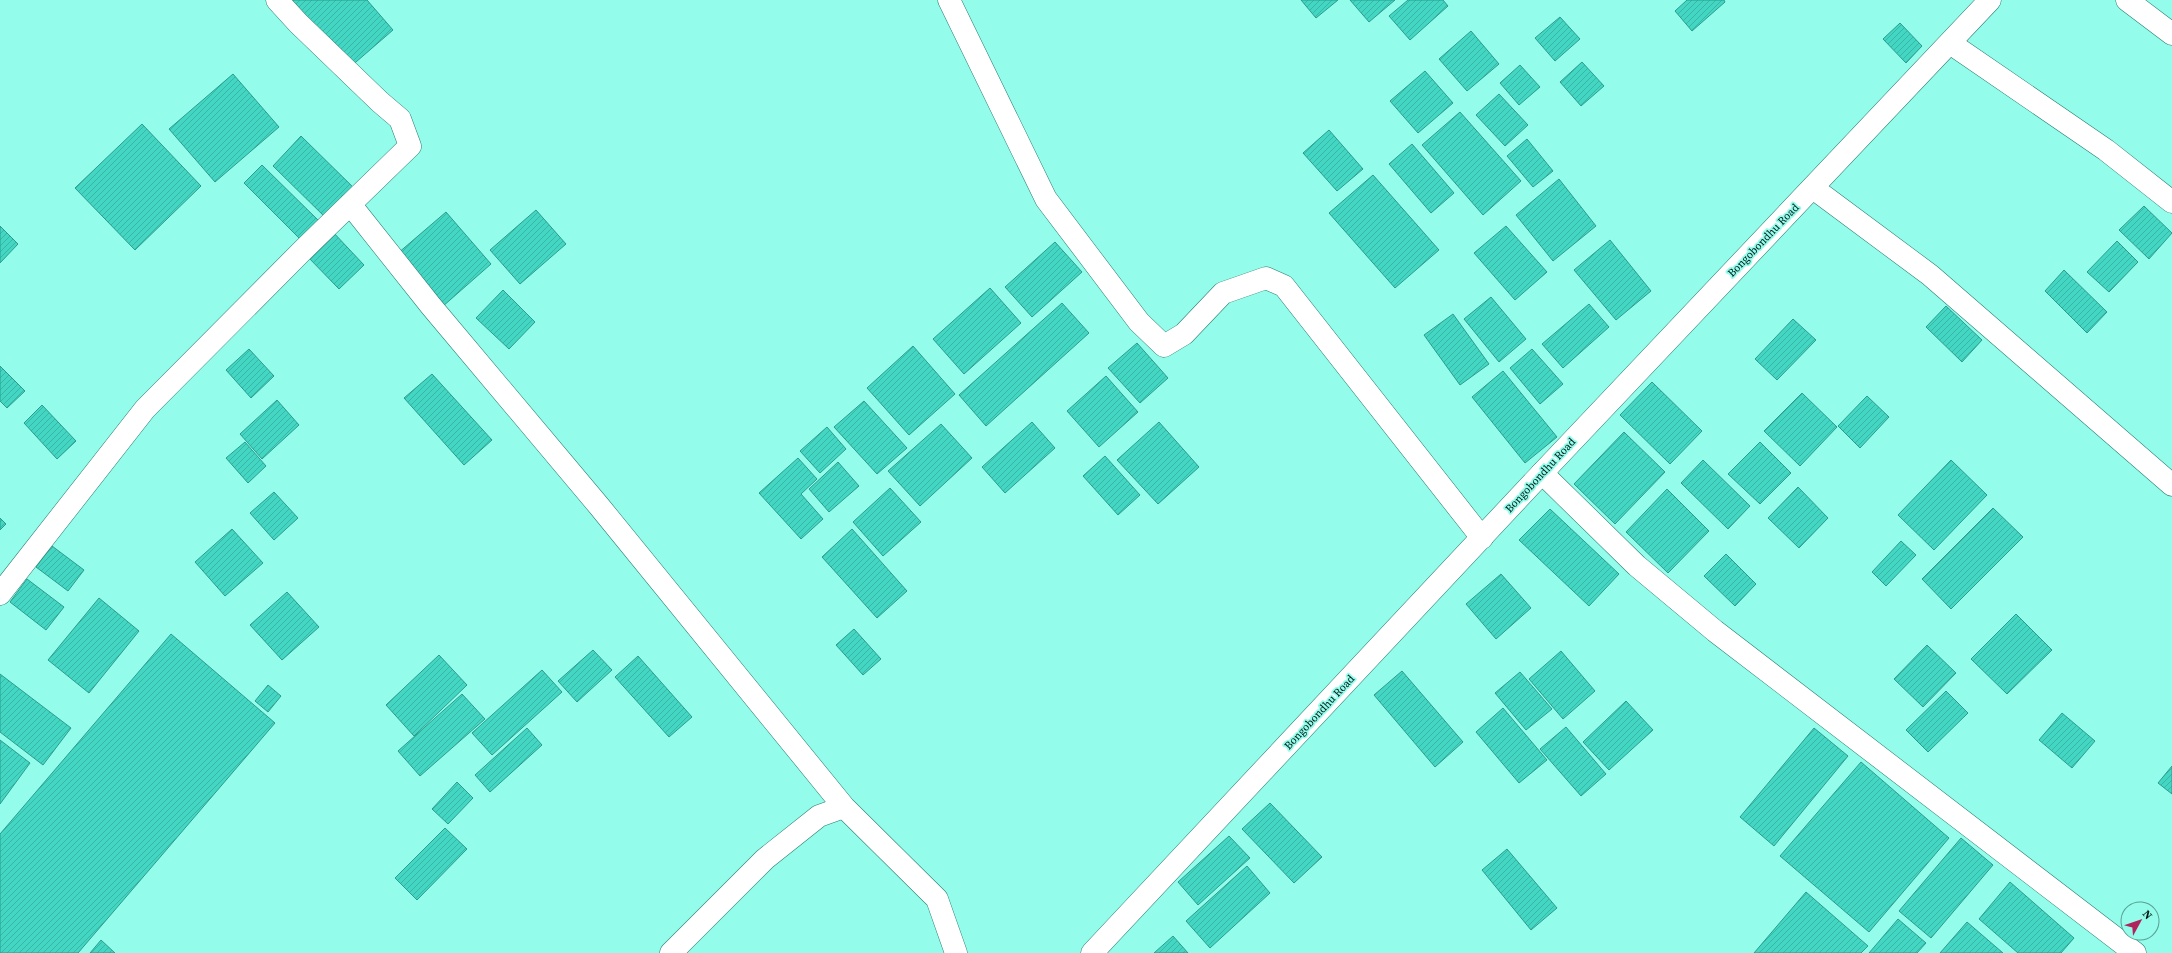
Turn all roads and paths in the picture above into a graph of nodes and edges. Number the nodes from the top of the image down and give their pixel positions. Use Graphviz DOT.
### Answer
graph roads {
  1 [pos="278,0"];
  2 [pos="949,0"];
  3 [pos="1990,0"];
  4 [pos="2127,0"];
  5 [pos="2172,34"];
  6 [pos="1950,43"];
  7 [pos="1813,188"];
  8 [pos="2172,202"];
  9 [pos="350,204"];
  10 [pos="1542,473"];
  11 [pos="2172,486"];
  12 [pos="1482,538"];
  13 [pos="0,594"];
  14 [pos="844,807"];
  15 [pos="671,953"];
  16 [pos="956,953"];
  17 [pos="1092,953"];
  18 [pos="2135,953"];
  1 -- 9 [label="street"];
  2 -- 12 [label="street"];
  3 -- 6 [label="street, Bongobondhu Road"];
  4 -- 5 [label="street"];
  6 -- 7 [label="street, Bongobondhu Road"];
  6 -- 8 [label="street"];
  7 -- 10 [label="street, Bongobondhu Road"];
  7 -- 11 [label="street"];
  9 -- 13 [label="street"];
  9 -- 14 [label="street"];
  10 -- 12 [label="street, Bongobondhu Road"];
  10 -- 18 [label="street"];
  12 -- 17 [label="street, Bongobondhu Road"];
  14 -- 15 [label="street"];
  14 -- 16 [label="street"];
}
